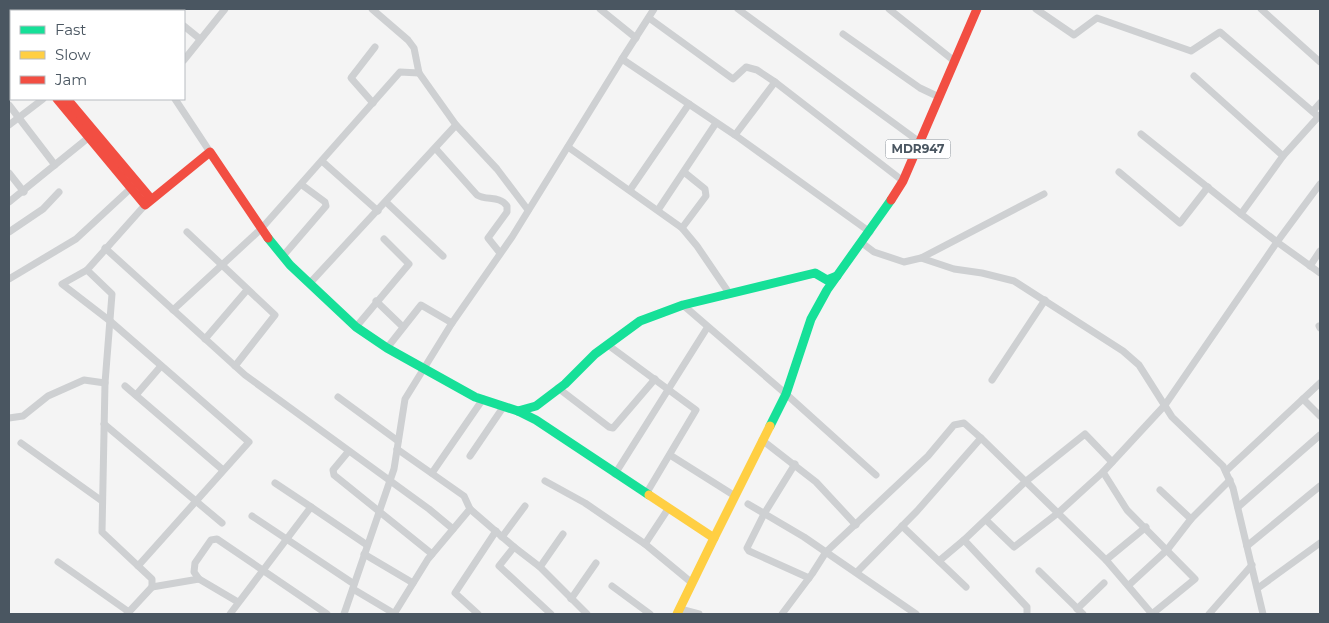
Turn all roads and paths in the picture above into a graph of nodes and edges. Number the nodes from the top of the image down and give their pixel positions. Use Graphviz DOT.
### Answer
graph roads {
  1 [pos="226,9"];
  2 [pos="372,9"];
  3 [pos="600,9"];
  4 [pos="738,9"];
  5 [pos="889,9"];
  6 [pos="977,9"];
  7 [pos="1036,9"];
  8 [pos="1261,9"];
  9 [pos="651,12"];
  10 [pos="185,27"];
  11 [pos="843,34"];
  12 [pos="636,38"];
  13 [pos="200,39"];
  14 [pos="375,47"];
  15 [pos="185,59"];
  16 [pos="622,59"];
  17 [pos="953,60"];
  18 [pos="1320,62"];
  19 [pos="420,73"];
  20 [pos="1194,76"];
  21 [pos="775,82"];
  22 [pos="939,97"];
  23 [pos="42,100"];
  24 [pos="58,100"];
  25 [pos="68,100"];
  26 [pos="176,100"];
  27 [pos="373,103"];
  28 [pos="1320,103"];
  29 [pos="689,104"];
  30 [pos="9,105"];
  31 [pos="1317,115"];
  32 [pos="18,117"];
  33 [pos="716,123"];
  34 [pos="9,125"];
  35 [pos="456,125"];
  36 [pos="1141,134"];
  37 [pos="735,135"];
  38 [pos="88,138"];
  39 [pos="921,143"];
  40 [pos="568,147"];
  41 [pos="436,149"];
  42 [pos="210,152"];
  43 [pos="1283,156"];
  44 [pos="322,162"];
  45 [pos="55,165"];
  46 [pos="684,172"];
  47 [pos="1119,172"];
  48 [pos="9,173"];
  49 [pos="903,181"];
  50 [pos="1320,184"];
  51 [pos="302,185"];
  52 [pos="1208,187"];
  53 [pos="130,188"];
  54 [pos="630,190"];
  55 [pos="24,192"];
  56 [pos="59,192"];
  57 [pos="1044,194"];
  58 [pos="9,202"];
  59 [pos="148,202"];
  60 [pos="386,202"];
  61 [pos="528,210"];
  62 [pos="658,210"];
  63 [pos="378,211"];
  64 [pos="1241,214"];
  65 [pos="682,228"];
  66 [pos="261,229"];
  67 [pos="9,232"];
  68 [pos="187,232"];
  69 [pos="870,232"];
  70 [pos="384,239"];
  71 [pos="1277,242"];
  72 [pos="862,243"];
  73 [pos="105,248"];
  74 [pos="1320,251"];
  75 [pos="500,253"];
  76 [pos="283,256"];
  77 [pos="443,256"];
  78 [pos="921,258"];
  79 [pos="221,266"];
  80 [pos="1310,266"];
  81 [pos="87,270"];
  82 [pos="1320,273"];
  83 [pos="837,276"];
  84 [pos="9,279"];
  85 [pos="310,283"];
  86 [pos="247,290"];
  87 [pos="729,293"];
  88 [pos="1045,300"];
  89 [pos="376,301"];
  90 [pos="682,305"];
  91 [pos="173,310"];
  92 [pos="110,321"];
  93 [pos="452,323"];
  94 [pos="356,327"];
  95 [pos="403,327"];
  96 [pos="707,328"];
  97 [pos="205,339"];
  98 [pos="608,345"];
  99 [pos="387,348"];
  100 [pos="161,366"];
  101 [pos="235,366"];
  102 [pos="425,369"];
  103 [pos="655,379"];
  104 [pos="992,380"];
  105 [pos="105,383"];
  106 [pos="1320,383"];
  107 [pos="125,386"];
  108 [pos="558,388"];
  109 [pos="668,388"];
  110 [pos="786,394"];
  111 [pos="136,395"];
  112 [pos="338,396"];
  113 [pos="1304,398"];
  114 [pos="483,399"];
  115 [pos="1165,404"];
  116 [pos="504,406"];
  117 [pos="518,411"];
  118 [pos="1320,416"];
  119 [pos="9,418"];
  120 [pos="104,424"];
  121 [pos="1320,435"];
  122 [pos="981,438"];
  123 [pos="765,442"];
  124 [pos="21,443"];
  125 [pos="398,445"];
  126 [pos="348,452"];
  127 [pos="670,455"];
  128 [pos="470,456"];
  129 [pos="1112,462"];
  130 [pos="795,464"];
  131 [pos="223,470"];
  132 [pos="1103,472"];
  133 [pos="1226,472"];
  134 [pos="432,473"];
  135 [pos="615,474"];
  136 [pos="876,475"];
  137 [pos="1230,480"];
  138 [pos="545,481"];
  139 [pos="275,482"];
  140 [pos="389,482"];
  141 [pos="1025,482"];
  142 [pos="1320,486"];
  143 [pos="1160,490"];
  144 [pos="646,494"];
  145 [pos="735,496"];
  146 [pos="102,501"];
  147 [pos="196,501"];
  148 [pos="748,504"];
  149 [pos="525,506"];
  150 [pos="311,507"];
  151 [pos="1238,507"];
  152 [pos="470,509"];
  153 [pos="668,509"];
  154 [pos="379,510"];
  155 [pos="1058,513"];
  156 [pos="764,514"];
  157 [pos="252,516"];
  158 [pos="1191,519"];
  159 [pos="986,520"];
  160 [pos="222,523"];
  161 [pos="856,525"];
  162 [pos="902,526"];
  163 [pos="1146,527"];
  164 [pos="453,529"];
  165 [pos="496,531"];
  166 [pos="563,534"];
  167 [pos="502,537"];
  168 [pos="714,538"];
  169 [pos="287,539"];
  170 [pos="964,540"];
  171 [pos="1320,543"];
  172 [pos="646,544"];
  173 [pos="367,545"];
  174 [pos="1247,546"];
  175 [pos="514,547"];
  176 [pos="1167,550"];
  177 [pos="826,552"];
  178 [pos="364,554"];
  179 [pos="432,554"];
  180 [pos="1106,560"];
  181 [pos="939,561"];
  182 [pos="58,562"];
  183 [pos="596,563"];
  184 [pos="1252,565"];
  185 [pos="138,566"];
  186 [pos="540,568"];
  187 [pos="262,571"];
  188 [pos="857,572"];
  189 [pos="1039,572"];
  190 [pos="809,578"];
  191 [pos="199,579"];
  192 [pos="692,582"];
  193 [pos="413,583"];
  194 [pos="1104,583"];
  195 [pos="1129,585"];
  196 [pos="353,586"];
  197 [pos="612,586"];
  198 [pos="152,587"];
  199 [pos="966,587"];
  200 [pos="1258,588"];
  201 [pos="571,599"];
  202 [pos="238,602"];
  203 [pos="1261,606"];
  204 [pos="678,611"];
  205 [pos="1080,612"];
  206 [pos="128,613"];
  207 [pos="230,614"];
  208 [pos="327,614"];
  209 [pos="344,614"];
  210 [pos="394,614"];
  211 [pos="478,614"];
  212 [pos="551,614"];
  213 [pos="587,614"];
  214 [pos="650,614"];
  215 [pos="699,614"];
  216 [pos="782,614"];
  217 [pos="916,614"];
  218 [pos="1027,614"];
  219 [pos="1152,614"];
  220 [pos="1208,614"];
  221 [pos="1254,614"];
  222 [pos="1263,614"];
  1 -- 13 [label="street"];
  2 -- 19 [label="street"];
  3 -- 12 [label="street"];
  4 -- 39 [label="street"];
  5 -- 17 [label="street"];
  6 -- 17 [label="main road, MDR947"];
  7 -- 31 [label="street"];
  8 -- 18 [label="street"];
  9 -- 12 [label="street"];
  9 -- 21 [label="street"];
  10 -- 13 [label="street"];
  11 -- 22 [label="street"];
  12 -- 16 [label="street"];
  13 -- 15 [label="street"];
  14 -- 27 [label="street"];
  16 -- 29 [label="street"];
  16 -- 40 [label="street"];
  17 -- 22 [label="main road, MDR947"];
  19 -- 27 [label="street"];
  19 -- 35 [label="street"];
  20 -- 43 [label="street"];
  21 -- 37 [label="street"];
  21 -- 49 [label="street"];
  22 -- 39 [label="main road, MDR947"];
  23 -- 32 [label="street"];
  24 -- 38 [label="main road"];
  25 -- 59 [label="main road"];
  26 -- 42 [label="street"];
  27 -- 44 [label="street"];
  28 -- 31 [label="street"];
  29 -- 33 [label="street"];
  29 -- 54 [label="street"];
  30 -- 32 [label="street"];
  31 -- 43 [label="street"];
  32 -- 34 [label="street"];
  32 -- 45 [label="street"];
  33 -- 37 [label="street"];
  33 -- 46 [label="street"];
  35 -- 41 [label="street"];
  35 -- 61 [label="street"];
  36 -- 52 [label="street"];
  37 -- 69 [label="street"];
  38 -- 45 [label="street"];
  38 -- 53 [label="main road"];
  39 -- 49 [label="main road, MDR947"];
  40 -- 54 [label="street"];
  40 -- 61 [label="street"];
  41 -- 60 [label="street"];
  41 -- 75 [label="street"];
  42 -- 59 [label="main road"];
  42 -- 66 [label="main road"];
  43 -- 64 [label="street"];
  44 -- 51 [label="street"];
  44 -- 63 [label="street"];
  45 -- 55 [label="street"];
  46 -- 62 [label="street"];
  46 -- 65 [label="street"];
  47 -- 52 [label="street"];
  48 -- 55 [label="street"];
  49 -- 69 [label="main road, MDR947"];
  50 -- 71 [label="street"];
  51 -- 66 [label="street"];
  51 -- 76 [label="street"];
  52 -- 64 [label="street"];
  53 -- 59 [label="main road"];
  53 -- 84 [label="street"];
  54 -- 62 [label="street"];
  55 -- 58 [label="street"];
  56 -- 67 [label="street"];
  57 -- 78 [label="street"];
  59 -- 73 [label="street"];
  60 -- 63 [label="street"];
  60 -- 77 [label="street"];
  61 -- 75 [label="street"];
  62 -- 65 [label="street"];
  63 -- 85 [label="street"];
  64 -- 71 [label="street"];
  65 -- 87 [label="street"];
  66 -- 76 [label="main road"];
  66 -- 79 [label="street"];
  68 -- 79 [label="street"];
  69 -- 72 [label="main road, MDR947"];
  70 -- 89 [label="street"];
  71 -- 80 [label="street"];
  71 -- 115 [label="street"];
  72 -- 78 [label="street"];
  72 -- 83 [label="main road, MDR947"];
  73 -- 81 [label="street"];
  73 -- 91 [label="street"];
  74 -- 80 [label="street"];
  75 -- 93 [label="street"];
  76 -- 85 [label="main road"];
  78 -- 88 [label="street"];
  79 -- 86 [label="street"];
  79 -- 91 [label="street"];
  80 -- 82 [label="street"];
  81 -- 92 [label="street"];
  81 -- 92 [label="street"];
  83 -- 87 [label="main road"];
  83 -- 110 [label="main road, MDR947"];
  85 -- 94 [label="main road"];
  86 -- 97 [label="street"];
  86 -- 101 [label="street"];
  87 -- 90 [label="main road"];
  88 -- 104 [label="street"];
  88 -- 115 [label="street"];
  89 -- 94 [label="street"];
  89 -- 95 [label="street"];
  90 -- 96 [label="street"];
  90 -- 98 [label="main road"];
  91 -- 97 [label="street"];
  92 -- 100 [label="street"];
  92 -- 105 [label="street"];
  93 -- 95 [label="street"];
  93 -- 102 [label="street"];
  94 -- 99 [label="main road"];
  95 -- 99 [label="street"];
  96 -- 109 [label="street"];
  96 -- 110 [label="street"];
  97 -- 101 [label="street"];
  98 -- 103 [label="street"];
  98 -- 108 [label="main road"];
  99 -- 102 [label="main road"];
  100 -- 111 [label="street"];
  100 -- 131 [label="street"];
  101 -- 126 [label="street"];
  102 -- 114 [label="main road"];
  102 -- 125 [label="street"];
  103 -- 108 [label="street"];
  103 -- 109 [label="street"];
  105 -- 119 [label="street"];
  105 -- 120 [label="street"];
  106 -- 113 [label="street"];
  107 -- 111 [label="street"];
  108 -- 117 [label="main road"];
  109 -- 127 [label="street"];
  109 -- 135 [label="street"];
  110 -- 123 [label="main road, MDR947"];
  110 -- 136 [label="street"];
  111 -- 131 [label="street"];
  112 -- 125 [label="street"];
  113 -- 118 [label="street"];
  113 -- 133 [label="street"];
  114 -- 116 [label="main road"];
  114 -- 134 [label="street"];
  115 -- 129 [label="street"];
  115 -- 133 [label="street"];
  116 -- 117 [label="main road"];
  116 -- 128 [label="street"];
  117 -- 135 [label="main road"];
  120 -- 146 [label="street"];
  120 -- 147 [label="street"];
  121 -- 151 [label="street"];
  122 -- 141 [label="street"];
  122 -- 161 [label="street"];
  122 -- 162 [label="street"];
  123 -- 130 [label="street"];
  123 -- 145 [label="main road, MDR947"];
  124 -- 146 [label="street"];
  125 -- 134 [label="street"];
  125 -- 140 [label="street"];
  126 -- 140 [label="street"];
  126 -- 154 [label="street"];
  127 -- 144 [label="street"];
  127 -- 145 [label="street"];
  129 -- 132 [label="street"];
  129 -- 141 [label="street"];
  130 -- 156 [label="street"];
  130 -- 161 [label="street"];
  131 -- 147 [label="street"];
  132 -- 155 [label="street"];
  132 -- 163 [label="street"];
  133 -- 137 [label="street"];
  134 -- 152 [label="street"];
  135 -- 144 [label="main road"];
  137 -- 151 [label="street"];
  137 -- 158 [label="street"];
  138 -- 172 [label="street"];
  139 -- 150 [label="street"];
  140 -- 154 [label="street"];
  140 -- 164 [label="street"];
  141 -- 155 [label="street"];
  141 -- 159 [label="street"];
  142 -- 174 [label="street"];
  143 -- 158 [label="street"];
  144 -- 153 [label="main road"];
  145 -- 168 [label="main road, MDR947"];
  146 -- 185 [label="street"];
  147 -- 160 [label="street"];
  147 -- 185 [label="street"];
  148 -- 156 [label="street"];
  149 -- 167 [label="street"];
  150 -- 169 [label="street"];
  150 -- 173 [label="street"];
  151 -- 174 [label="street"];
  152 -- 164 [label="street"];
  152 -- 165 [label="street"];
  153 -- 168 [label="main road"];
  153 -- 172 [label="street"];
  154 -- 173 [label="street"];
  154 -- 179 [label="street"];
  155 -- 159 [label="street"];
  155 -- 180 [label="street"];
  156 -- 177 [label="street"];
  156 -- 190 [label="street"];
  157 -- 169 [label="street"];
  158 -- 176 [label="street"];
  159 -- 170 [label="street"];
  161 -- 177 [label="street"];
  162 -- 181 [label="street"];
  162 -- 188 [label="street"];
  163 -- 176 [label="street"];
  163 -- 180 [label="street"];
  164 -- 179 [label="street"];
  165 -- 167 [label="street"];
  165 -- 211 [label="street"];
  166 -- 186 [label="street"];
  167 -- 175 [label="street"];
  168 -- 192 [label="main road, MDR947"];
  169 -- 187 [label="street"];
  169 -- 196 [label="street"];
  170 -- 181 [label="street"];
  170 -- 218 [label="street"];
  171 -- 200 [label="street"];
  172 -- 192 [label="street"];
  173 -- 178 [label="street"];
  174 -- 184 [label="street"];
  175 -- 186 [label="street"];
  175 -- 212 [label="street"];
  176 -- 195 [label="street"];
  176 -- 219 [label="street"];
  177 -- 188 [label="street"];
  177 -- 190 [label="street"];
  178 -- 193 [label="street"];
  178 -- 196 [label="street"];
  179 -- 193 [label="street"];
  180 -- 195 [label="street"];
  181 -- 199 [label="street"];
  182 -- 206 [label="street"];
  183 -- 201 [label="street"];
  184 -- 200 [label="street"];
  184 -- 220 [label="street"];
  185 -- 198 [label="street"];
  186 -- 201 [label="street"];
  187 -- 191 [label="street"];
  187 -- 202 [label="street"];
  187 -- 208 [label="street"];
  188 -- 217 [label="street"];
  189 -- 205 [label="street"];
  190 -- 216 [label="street"];
  191 -- 198 [label="street"];
  191 -- 202 [label="street"];
  192 -- 204 [label="main road, MDR947"];
  193 -- 210 [label="street"];
  194 -- 205 [label="street"];
  195 -- 219 [label="street"];
  196 -- 209 [label="street"];
  196 -- 210 [label="street"];
  197 -- 214 [label="street"];
  198 -- 206 [label="street"];
  200 -- 203 [label="street"];
  201 -- 213 [label="street"];
  202 -- 207 [label="street"];
  203 -- 221 [label="street"];
  203 -- 222 [label="street"];
  204 -- 215 [label="street"];
}
